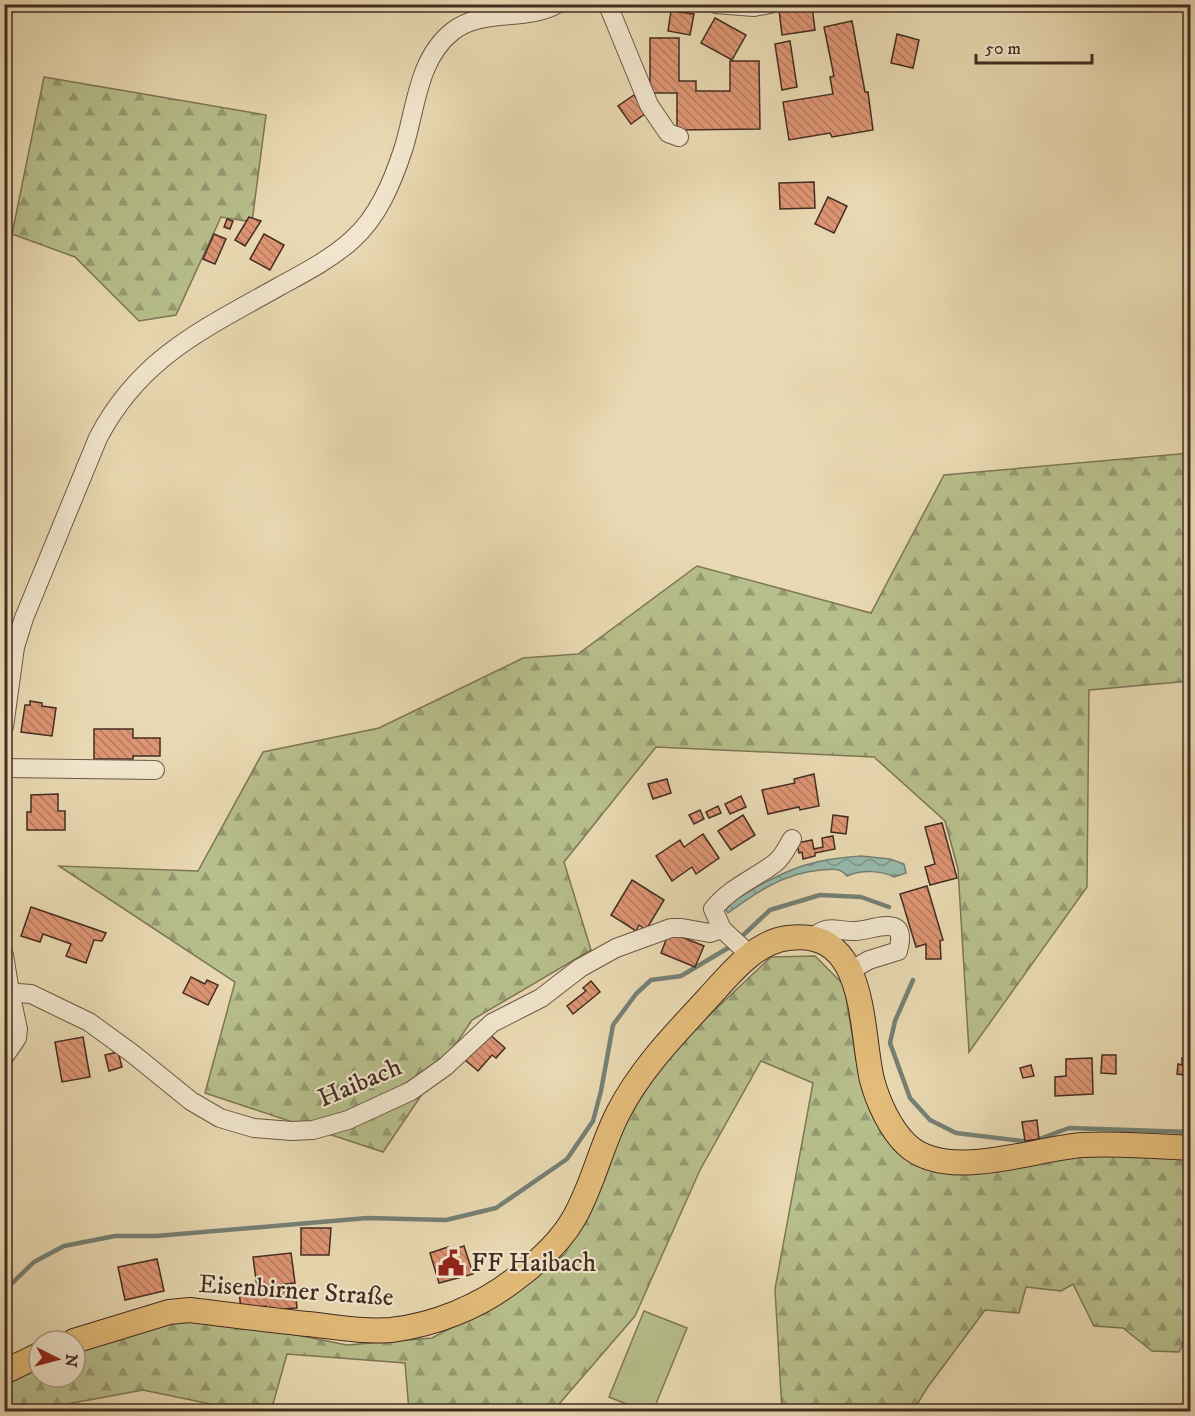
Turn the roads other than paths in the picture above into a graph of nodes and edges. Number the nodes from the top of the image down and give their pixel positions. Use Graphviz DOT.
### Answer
graph roads {
  1 [pos="557,4"];
  2 [pos="614,4"];
  3 [pos="716,4"];
  4 [pos="770,4"];
  5 [pos="607,5"];
  6 [pos="679,137"];
  7 [pos="4,727"];
  8 [pos="4,768"];
  9 [pos="155,770"];
  10 [pos="792,839"];
  11 [pos="855,931"];
  12 [pos="813,938"];
  13 [pos="735,941"];
  14 [pos="4,955"];
  15 [pos="860,965"];
  16 [pos="7,992"];
  17 [pos="4,1057"];
  18 [pos="1191,1148"];
  19 [pos="87,1337"];
  20 [pos="27,1361"];
  21 [pos="4,1372"];
  1 -- 7 [label="street"];
  2 -- 5 [label="street"];
  3 -- 4 [label="street"];
  5 -- 6 [label="street"];
  8 -- 9 [label="street"];
  10 -- 13 [label="street"];
  11 -- 12 [label="street"];
  11 -- 15 [label="street"];
  11 -- 15 [label="street"];
  12 -- 13 [label="main road, Eisenbirner Straße"];
  12 -- 15 [label="main road"];
  13 -- 16 [label="street, Haibach"];
  13 -- 19 [label="main road, Eisenbirner Straße"];
  14 -- 16 [label="street"];
  15 -- 18 [label="main road"];
  16 -- 17 [label="street"];
  20 -- 21 [label="main road"];
}
